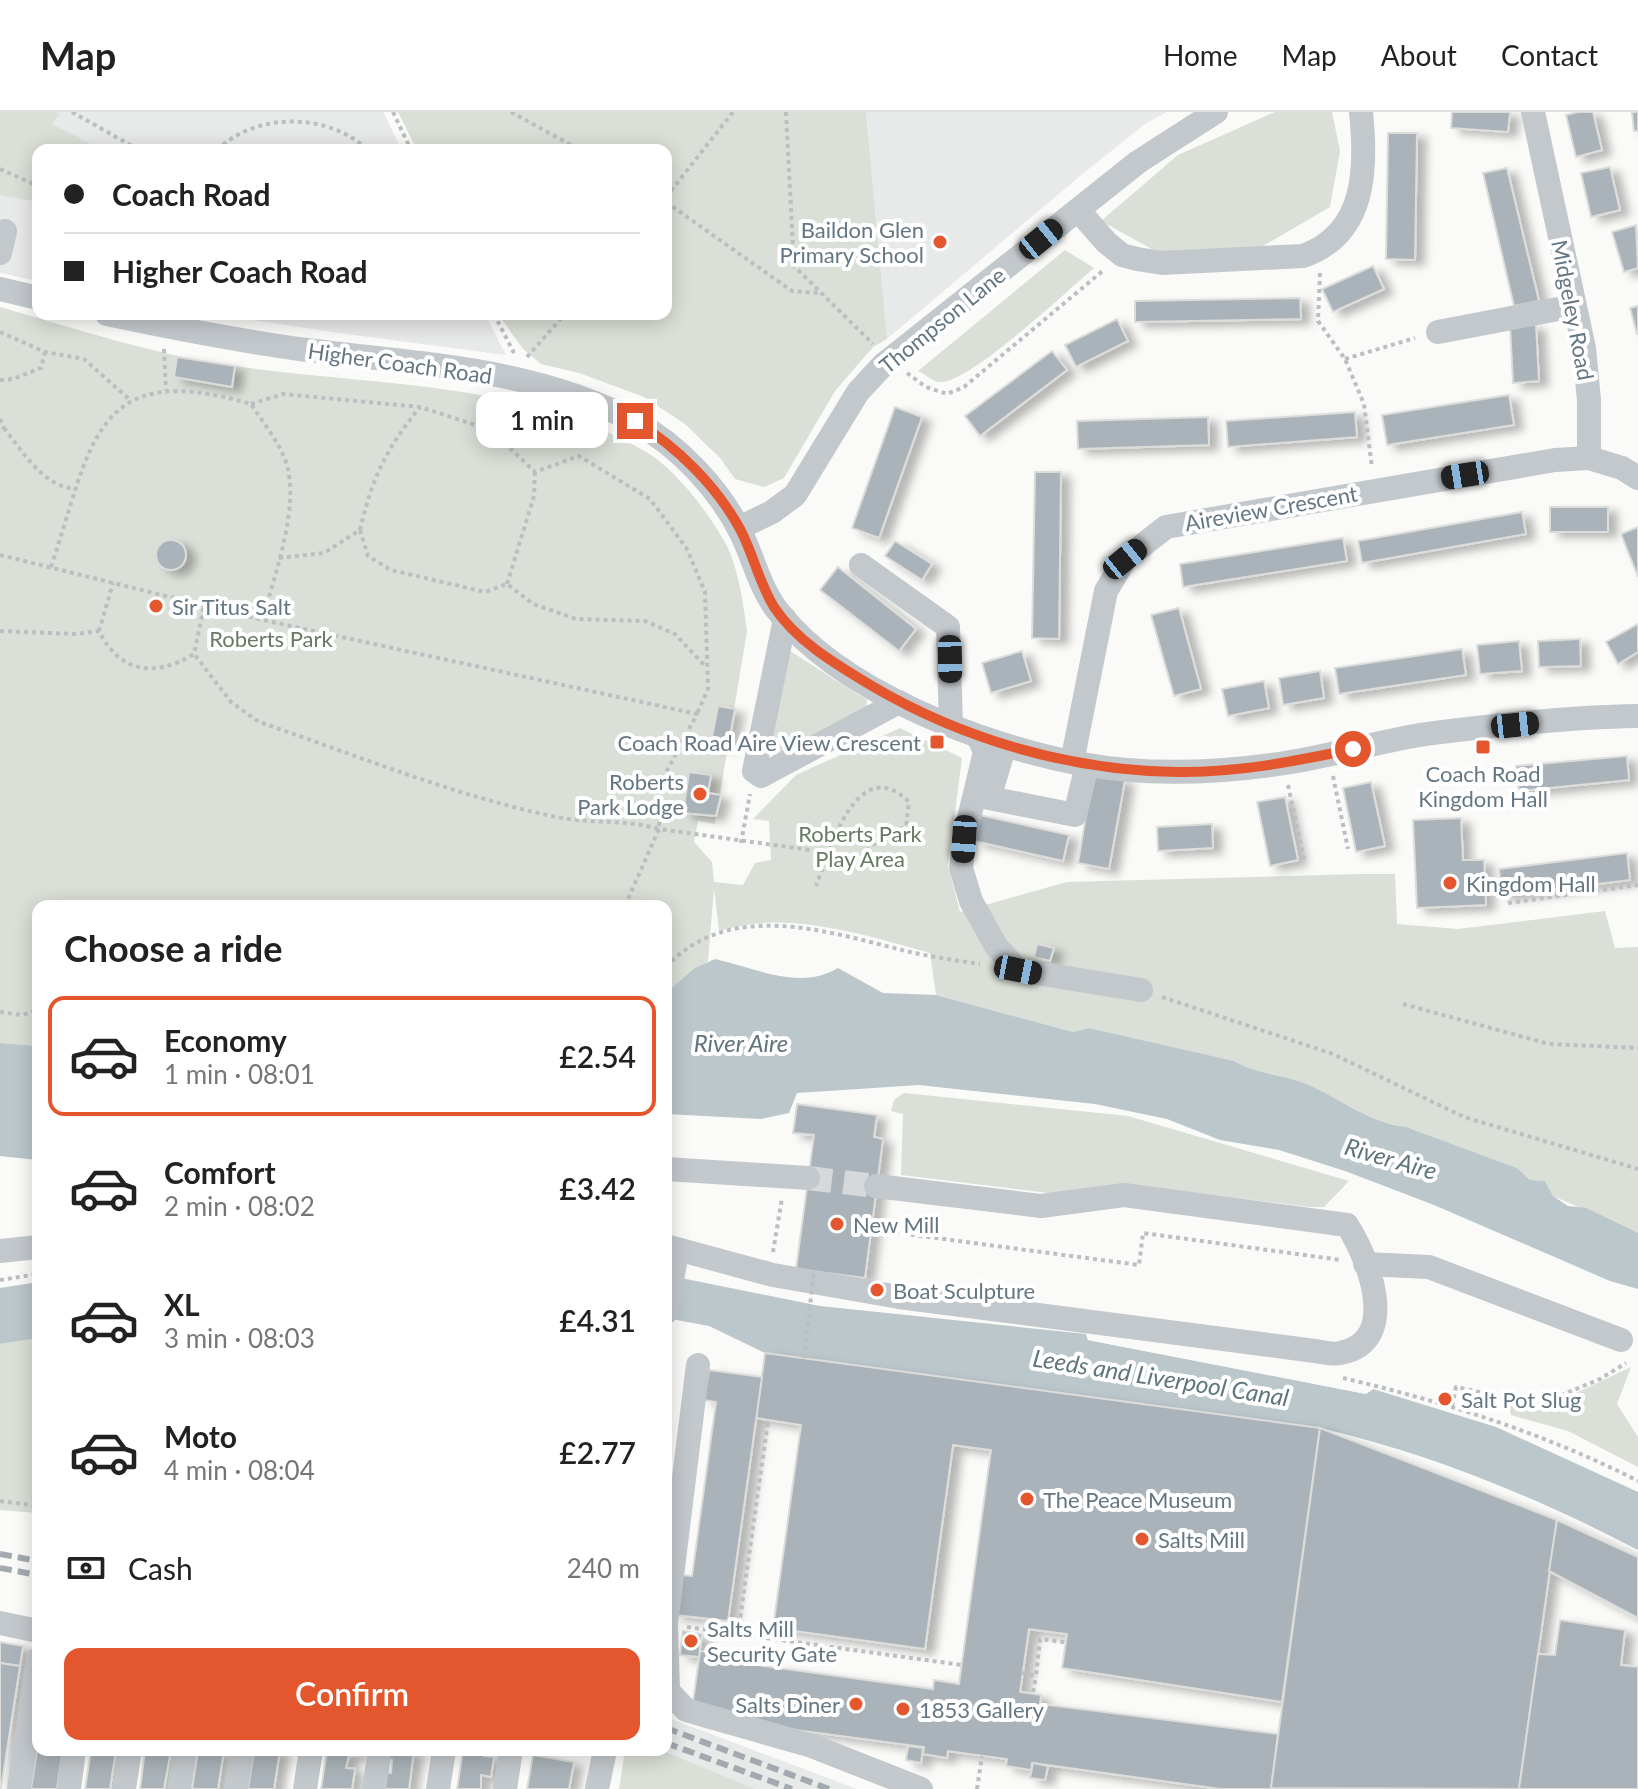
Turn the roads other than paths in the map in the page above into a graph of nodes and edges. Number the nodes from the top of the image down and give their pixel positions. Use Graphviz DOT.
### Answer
graph roads {
  1 [pos="1216,112"];
  2 [pos="1361,112"];
  3 [pos="1533,112"];
  4 [pos="1078,210"];
  5 [pos="0,289"];
  6 [pos="32,297"];
  7 [pos="1574,306"];
  8 [pos="134,320"];
  9 [pos="1438,332"];
  10 [pos="1589,458"];
  11 [pos="1638,478"];
  12 [pos="739,528"];
  13 [pos="861,565"];
  14 [pos="785,619"];
  15 [pos="899,702"];
  16 [pos="1638,716"];
  17 [pos="951,725"];
  18 [pos="979,738"];
  19 [pos="1005,745"];
  20 [pos="1079,763"];
  21 [pos="1141,990"];
  22 [pos="672,1169"];
  23 [pos="808,1178"];
  24 [pos="879,1187"];
  25 [pos="32,1248"];
  26 [pos="0,1251"];
  27 [pos="673,1251"];
  28 [pos="1365,1264"];
  29 [pos="1629,1348"];
  30 [pos="698,1365"];
  31 [pos="674,1483"];
  32 [pos="672,1518"];
  33 [pos="0,1623"];
  34 [pos="32,1630"];
  35 [pos="672,1695"];
  36 [pos="32,1700"];
  37 [pos="73,1756"];
  38 [pos="129,1756"];
  39 [pos="184,1756"];
  40 [pos="241,1756"];
  41 [pos="310,1756"];
  42 [pos="379,1756"];
  43 [pos="443,1756"];
  44 [pos="510,1756"];
  45 [pos="600,1756"];
  46 [pos="19,1789"];
  47 [pos="69,1789"];
  48 [pos="124,1789"];
  49 [pos="179,1789"];
  50 [pos="236,1789"];
  51 [pos="305,1789"];
  52 [pos="374,1789"];
  53 [pos="438,1789"];
  54 [pos="505,1789"];
  55 [pos="597,1789"];
  56 [pos="921,1789"];
  1 -- 4 [label="street, Thompson Lane"];
  2 -- 4 [label="street"];
  3 -- 7 [label="street, Midgeley Road"];
  4 -- 12 [label="street, Thompson Lane"];
  5 -- 6 [label="street"];
  7 -- 9 [label="street"];
  7 -- 10 [label="street, Midgeley Road"];
  8 -- 12 [label="street, Higher Coach Road"];
  10 -- 11 [label="street"];
  10 -- 20 [label="street, Aireview Crescent"];
  12 -- 14 [label="street, Higher Coach Road"];
  13 -- 17 [label="street"];
  14 -- 15 [label="street, Higher Coach Road"];
  14 -- 15 [label="street"];
  15 -- 17 [label="street, Higher Coach Road"];
  16 -- 20 [label="street, Higher Coach Road"];
  17 -- 18 [label="street, Higher Coach Road"];
  18 -- 19 [label="street, Higher Coach Road"];
  18 -- 21 [label="street"];
  19 -- 20 [label="street, Higher Coach Road"];
  19 -- 20 [label="street, Aireview Crescent"];
  22 -- 23 [label="street"];
  24 -- 28 [label="street"];
  25 -- 26 [label="street"];
  27 -- 28 [label="street"];
  28 -- 29 [label="street"];
  30 -- 31 [label="street"];
  31 -- 32 [label="street"];
  33 -- 34 [label="street"];
  35 -- 56 [label="street"];
  36 -- 46 [label="street"];
  37 -- 47 [label="street"];
  38 -- 48 [label="street"];
  39 -- 49 [label="street"];
  40 -- 50 [label="street"];
  41 -- 51 [label="street"];
  42 -- 52 [label="street"];
  43 -- 53 [label="street"];
  44 -- 54 [label="street"];
  45 -- 55 [label="street"];
}
